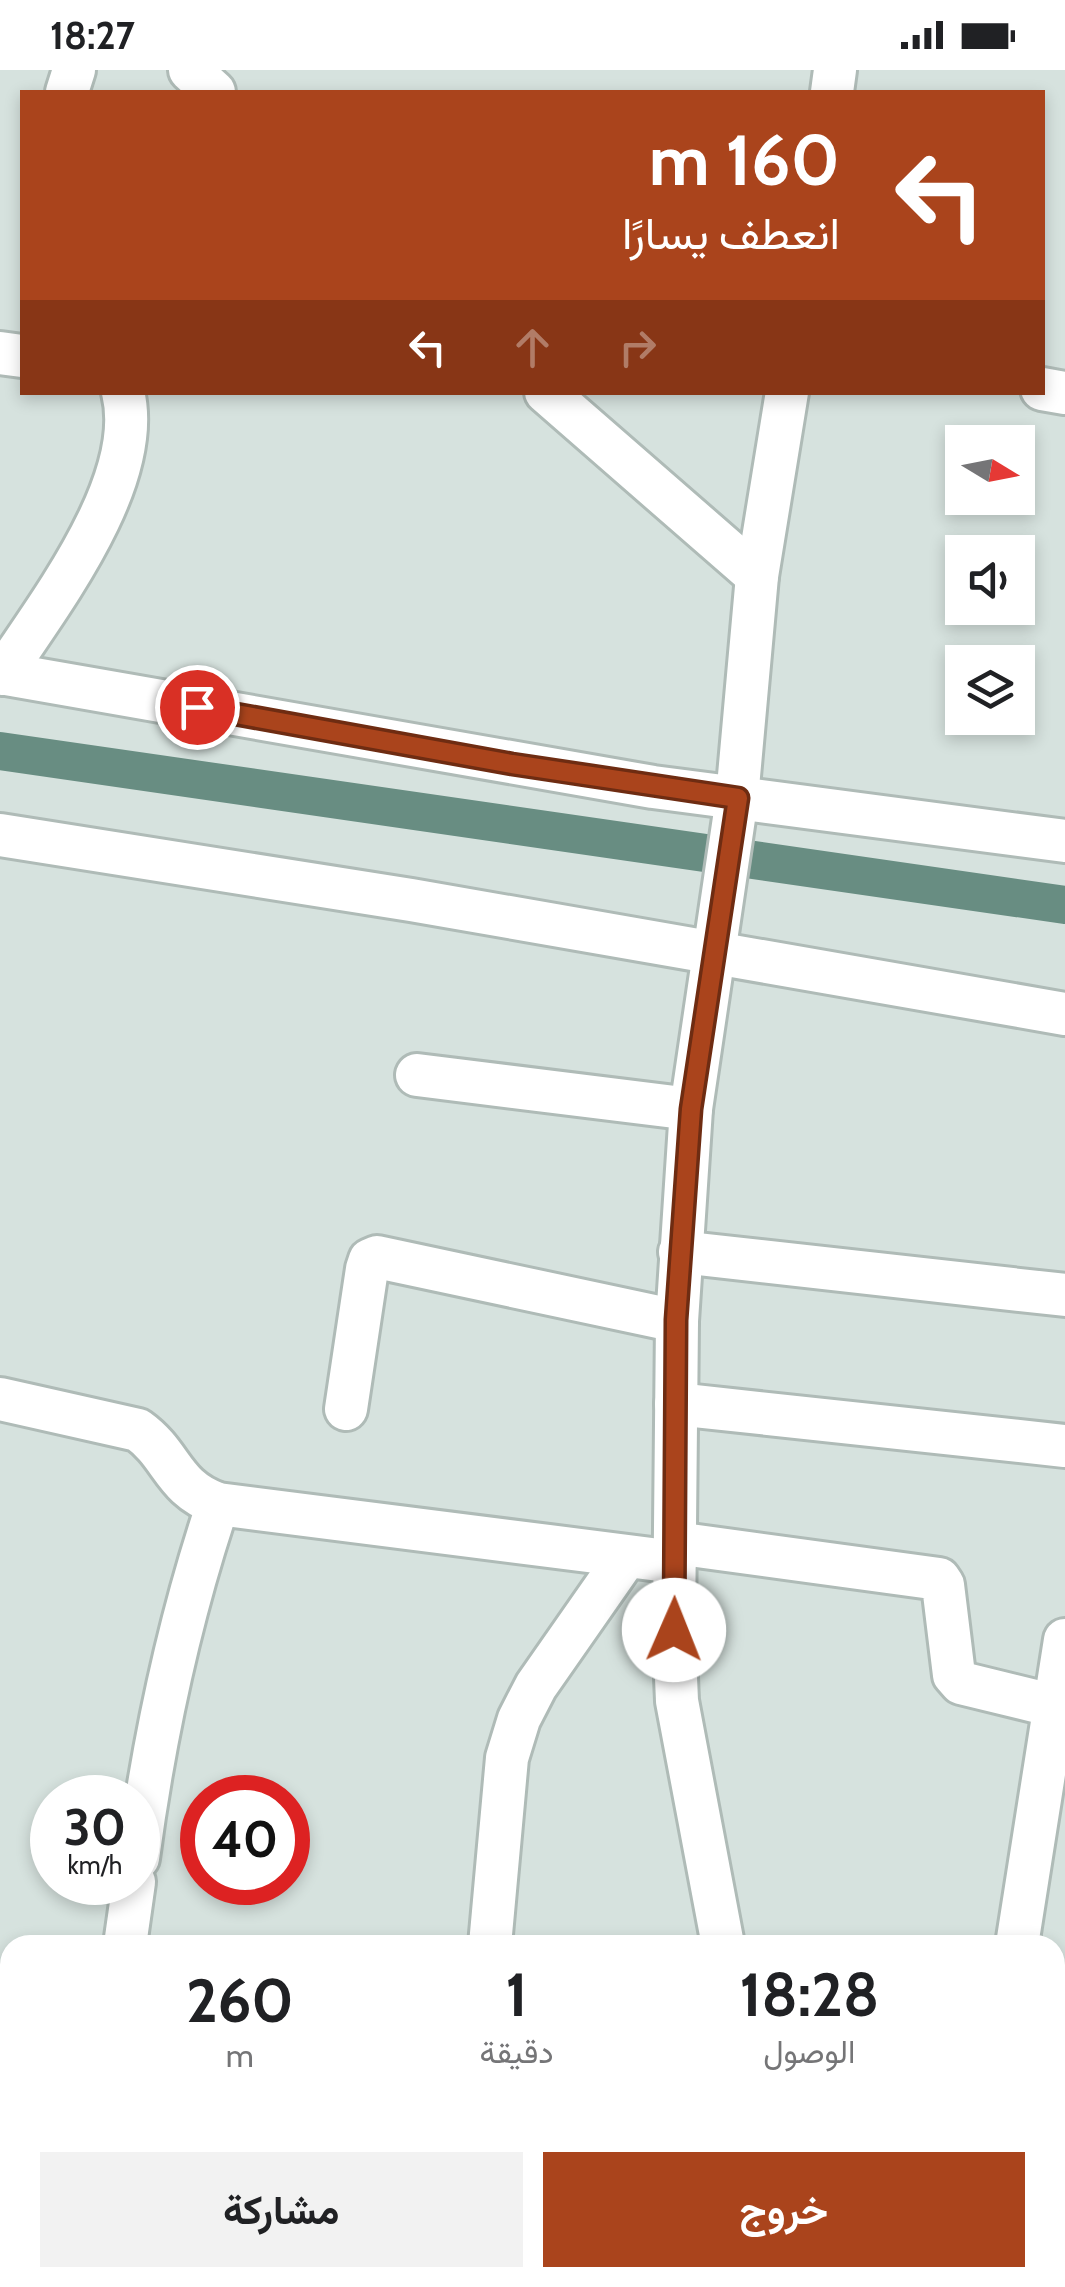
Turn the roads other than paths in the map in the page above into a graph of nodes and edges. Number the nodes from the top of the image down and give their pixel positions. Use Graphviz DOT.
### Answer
graph roads {
  1 [pos="190,70"];
  2 [pos="212,90"];
  3 [pos="123,395"];
  4 [pos="549,395"];
  5 [pos="787,395"];
  6 [pos="757,576"];
  7 [pos="2,674"];
  8 [pos="738,798"];
  9 [pos="0,835"];
  10 [pos="1065,841"];
  11 [pos="716,952"];
  12 [pos="1065,1014"];
  13 [pos="417,1074"];
  14 [pos="691,1109"];
  15 [pos="680,1252"];
  16 [pos="1065,1295"];
  17 [pos="676,1320"];
  18 [pos="0,1400"];
  19 [pos="676,1404"];
  20 [pos="346,1409"];
  21 [pos="1065,1446"];
  22 [pos="218,1504"];
  23 [pos="675,1552"];
  24 [pos="626,1556"];
  25 [pos="1065,1640"];
  26 [pos="1055,1706"];
  27 [pos="152,1775"];
  28 [pos="131,1905"];
  29 [pos="126,1935"];
  30 [pos="491,1935"];
  31 [pos="721,1935"];
  32 [pos="1019,1935"];
  1 -- 2 [label="street"];
  3 -- 7 [label="street"];
  4 -- 6 [label="street"];
  5 -- 6 [label="street"];
  6 -- 8 [label="street"];
  7 -- 8 [label="street"];
  8 -- 10 [label="street"];
  8 -- 11 [label="street"];
  9 -- 11 [label="street"];
  11 -- 12 [label="street"];
  11 -- 14 [label="street"];
  13 -- 14 [label="street"];
  14 -- 15 [label="street"];
  15 -- 16 [label="street"];
  15 -- 17 [label="street"];
  17 -- 19 [label="street"];
  17 -- 20 [label="street"];
  18 -- 22 [label="street"];
  19 -- 21 [label="street"];
  19 -- 23 [label="street"];
  22 -- 24 [label="street"];
  22 -- 27 [label="street"];
  23 -- 24 [label="street"];
  23 -- 26 [label="street"];
  23 -- 31 [label="street"];
  24 -- 30 [label="street"];
  25 -- 26 [label="street"];
  26 -- 32 [label="street"];
  28 -- 29 [label="street"];
}
